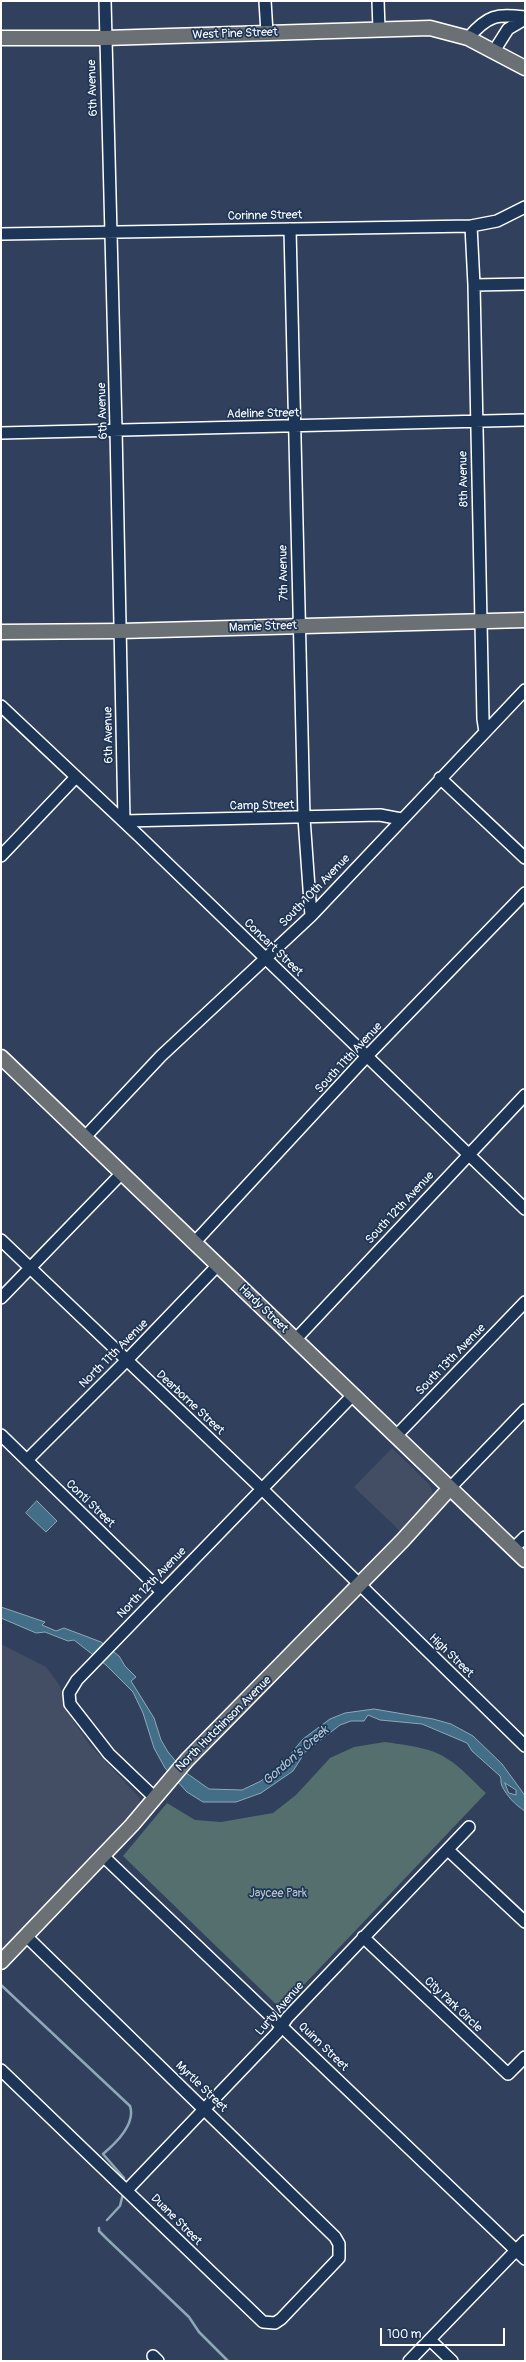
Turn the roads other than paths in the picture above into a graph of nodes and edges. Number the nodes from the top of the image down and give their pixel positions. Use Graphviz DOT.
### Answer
graph roads {
  1 [pos="105,1"];
  2 [pos="265,1"];
  3 [pos="378,1"];
  4 [pos="525,18"];
  5 [pos="379,29"];
  6 [pos="268,33"];
  7 [pos="1,38"];
  8 [pos="105,38"];
  9 [pos="468,38"];
  10 [pos="494,51"];
  11 [pos="525,68"];
  12 [pos="525,207"];
  13 [pos="471,226"];
  14 [pos="290,229"];
  15 [pos="111,232"];
  16 [pos="1,234"];
  17 [pos="525,284"];
  18 [pos="474,285"];
  19 [pos="525,420"];
  20 [pos="476,421"];
  21 [pos="295,427"];
  22 [pos="116,429"];
  23 [pos="1,433"];
  24 [pos="481,620"];
  25 [pos="525,620"];
  26 [pos="299,626"];
  27 [pos="121,631"];
  28 [pos="1,632"];
  29 [pos="525,690"];
  30 [pos="1,706"];
  31 [pos="486,732"];
  32 [pos="76,777"];
  33 [pos="440,778"];
  34 [pos="304,818"];
  35 [pos="401,819"];
  36 [pos="124,821"];
  37 [pos="1,856"];
  38 [pos="525,858"];
  39 [pos="525,893"];
  40 [pos="311,916"];
  41 [pos="266,959"];
  42 [pos="367,1056"];
  43 [pos="1,1057"];
  44 [pos="525,1095"];
  45 [pos="85,1137"];
  46 [pos="468,1154"];
  47 [pos="122,1173"];
  48 [pos="525,1209"];
  49 [pos="1,1240"];
  50 [pos="194,1243"];
  51 [pos="218,1265"];
  52 [pos="31,1268"];
  53 [pos="1,1298"];
  54 [pos="525,1302"];
  55 [pos="296,1340"];
  56 [pos="126,1361"];
  57 [pos="353,1395"];
  58 [pos="521,1414"];
  59 [pos="1,1435"];
  60 [pos="396,1436"];
  61 [pos="27,1460"];
  62 [pos="261,1488"];
  63 [pos="450,1488"];
  64 [pos="525,1536"];
  65 [pos="513,1549"];
  66 [pos="525,1560"];
  67 [pos="360,1585"];
  68 [pos="162,1592"];
  69 [pos="525,1746"];
  70 [pos="158,1792"];
  71 [pos="469,1827"];
  72 [pos="448,1850"];
  73 [pos="102,1855"];
  74 [pos="525,1922"];
  75 [pos="26,1936"];
  76 [pos="363,1937"];
  77 [pos="1,1962"];
  78 [pos="282,2026"];
  79 [pos="525,2057"];
  80 [pos="1,2070"];
  81 [pos="205,2109"];
  82 [pos="128,2190"];
  83 [pos="525,2241"];
  84 [pos="516,2251"];
  85 [pos="525,2260"];
  86 [pos="335,2264"];
  87 [pos="430,2340"];
  88 [pos="409,2361"];
  89 [pos="452,2361"];
  1 -- 8 [label="street, 6th Avenue"];
  2 -- 6 [label="street"];
  3 -- 5 [label="street"];
  4 -- 9 [label="street"];
  4 -- 10 [label="street"];
  5 -- 6 [label="main road, West Pine Street"];
  5 -- 9 [label="main road, West Pine Street"];
  6 -- 8 [label="main road, West Pine Street"];
  7 -- 8 [label="main road, West Pine Street"];
  8 -- 15 [label="street, 6th Avenue"];
  9 -- 10 [label="main road, West Pine Street"];
  10 -- 11 [label="main road, West Pine Street"];
  12 -- 13 [label="street, Corinne Street"];
  13 -- 14 [label="street, Corinne Street"];
  13 -- 18 [label="street, 8th Avenue"];
  14 -- 15 [label="street, Corinne Street"];
  14 -- 21 [label="street, 7th Avenue"];
  15 -- 16 [label="street, Corinne Street"];
  15 -- 22 [label="street, 6th Avenue"];
  17 -- 18 [label="street"];
  18 -- 20 [label="street, 8th Avenue"];
  19 -- 20 [label="street, Adeline Street"];
  20 -- 21 [label="street, Adeline Street"];
  20 -- 24 [label="street, 8th Avenue"];
  21 -- 22 [label="street, Adeline Street"];
  21 -- 26 [label="street, 7th Avenue"];
  22 -- 23 [label="street, Adeline Street"];
  22 -- 27 [label="street, 6th Avenue"];
  24 -- 25 [label="main road, Mamie Street"];
  24 -- 26 [label="main road, Mamie Street"];
  24 -- 31 [label="street, 8th Avenue"];
  26 -- 27 [label="main road, Mamie Street"];
  26 -- 34 [label="street, 7th Avenue"];
  27 -- 28 [label="main road, Mamie Street"];
  27 -- 36 [label="street, 6th Avenue"];
  29 -- 31 [label="street, South 10th Avenue"];
  30 -- 32 [label="street, Concart Street"];
  31 -- 33 [label="street, South 10th Avenue"];
  32 -- 36 [label="street, Concart Street"];
  32 -- 37 [label="street"];
  33 -- 35 [label="street, South 10th Avenue"];
  33 -- 38 [label="street"];
  34 -- 35 [label="street, Camp Street"];
  34 -- 36 [label="street, Camp Street"];
  34 -- 40 [label="street, 7th Avenue"];
  35 -- 40 [label="street, South 10th Avenue"];
  36 -- 41 [label="street, Concart Street"];
  39 -- 42 [label="street, South 11th Avenue"];
  40 -- 41 [label="street, South 10th Avenue"];
  41 -- 42 [label="street, Concart Street"];
  41 -- 45 [label="street, South 10th Avenue"];
  42 -- 46 [label="street, Concart Street"];
  42 -- 50 [label="street, South 11th Avenue"];
  43 -- 45 [label="main road, Hardy Street"];
  44 -- 46 [label="street, South 12th Avenue"];
  45 -- 47 [label="main road, Hardy Street"];
  46 -- 48 [label="street, Concart Street"];
  46 -- 55 [label="street, South 12th Avenue"];
  47 -- 50 [label="main road, Hardy Street"];
  47 -- 52 [label="street"];
  49 -- 52 [label="street, Dearborne Street"];
  50 -- 51 [label="main road, Hardy Street"];
  51 -- 55 [label="main road, Hardy Street"];
  51 -- 56 [label="street, North 11th Avenue"];
  52 -- 53 [label="street"];
  52 -- 56 [label="street, Dearborne Street"];
  54 -- 60 [label="street, South 13th Avenue"];
  55 -- 57 [label="main road, Hardy Street"];
  56 -- 61 [label="street, North 11th Avenue"];
  56 -- 62 [label="street, Dearborne Street"];
  57 -- 60 [label="main road, Hardy Street"];
  57 -- 62 [label="street, North 12th Avenue"];
  58 -- 63 [label="street"];
  59 -- 61 [label="street, Conti Street"];
  60 -- 63 [label="main road, Hardy Street"];
  61 -- 68 [label="street, Conti Street"];
  62 -- 67 [label="street, Dearborne Street"];
  62 -- 68 [label="street, North 12th Avenue"];
  63 -- 65 [label="main road, Hardy Street"];
  63 -- 67 [label="main road, North Hutchinson Avenue"];
  64 -- 65 [label="street"];
  65 -- 66 [label="main road, Hardy Street"];
  67 -- 69 [label="street, High Street"];
  67 -- 70 [label="main road, North Hutchinson Avenue"];
  68 -- 70 [label="street, North 12th Avenue"];
  70 -- 73 [label="main road, North Hutchinson Avenue"];
  71 -- 72 [label="street, Lurty Avenue"];
  72 -- 74 [label="street"];
  72 -- 76 [label="street, Lurty Avenue"];
  73 -- 75 [label="main road, North Hutchinson Avenue"];
  73 -- 78 [label="street, Quinn Street"];
  75 -- 77 [label="main road, North Hutchinson Avenue"];
  75 -- 81 [label="street, Myrtle Street"];
  76 -- 78 [label="street, Lurty Avenue"];
  76 -- 79 [label="street, City Park Circle"];
  78 -- 81 [label="street, Lurty Avenue"];
  78 -- 84 [label="street, Quinn Street"];
  80 -- 82 [label="street, Duane Street"];
  81 -- 82 [label="street, Lurty Avenue"];
  81 -- 86 [label="street, Myrtle Street"];
  82 -- 86 [label="street, Duane Street"];
  83 -- 84 [label="street"];
  84 -- 85 [label="street, Quinn Street"];
  84 -- 87 [label="street"];
  87 -- 88 [label="street"];
  87 -- 89 [label="street"];
}
